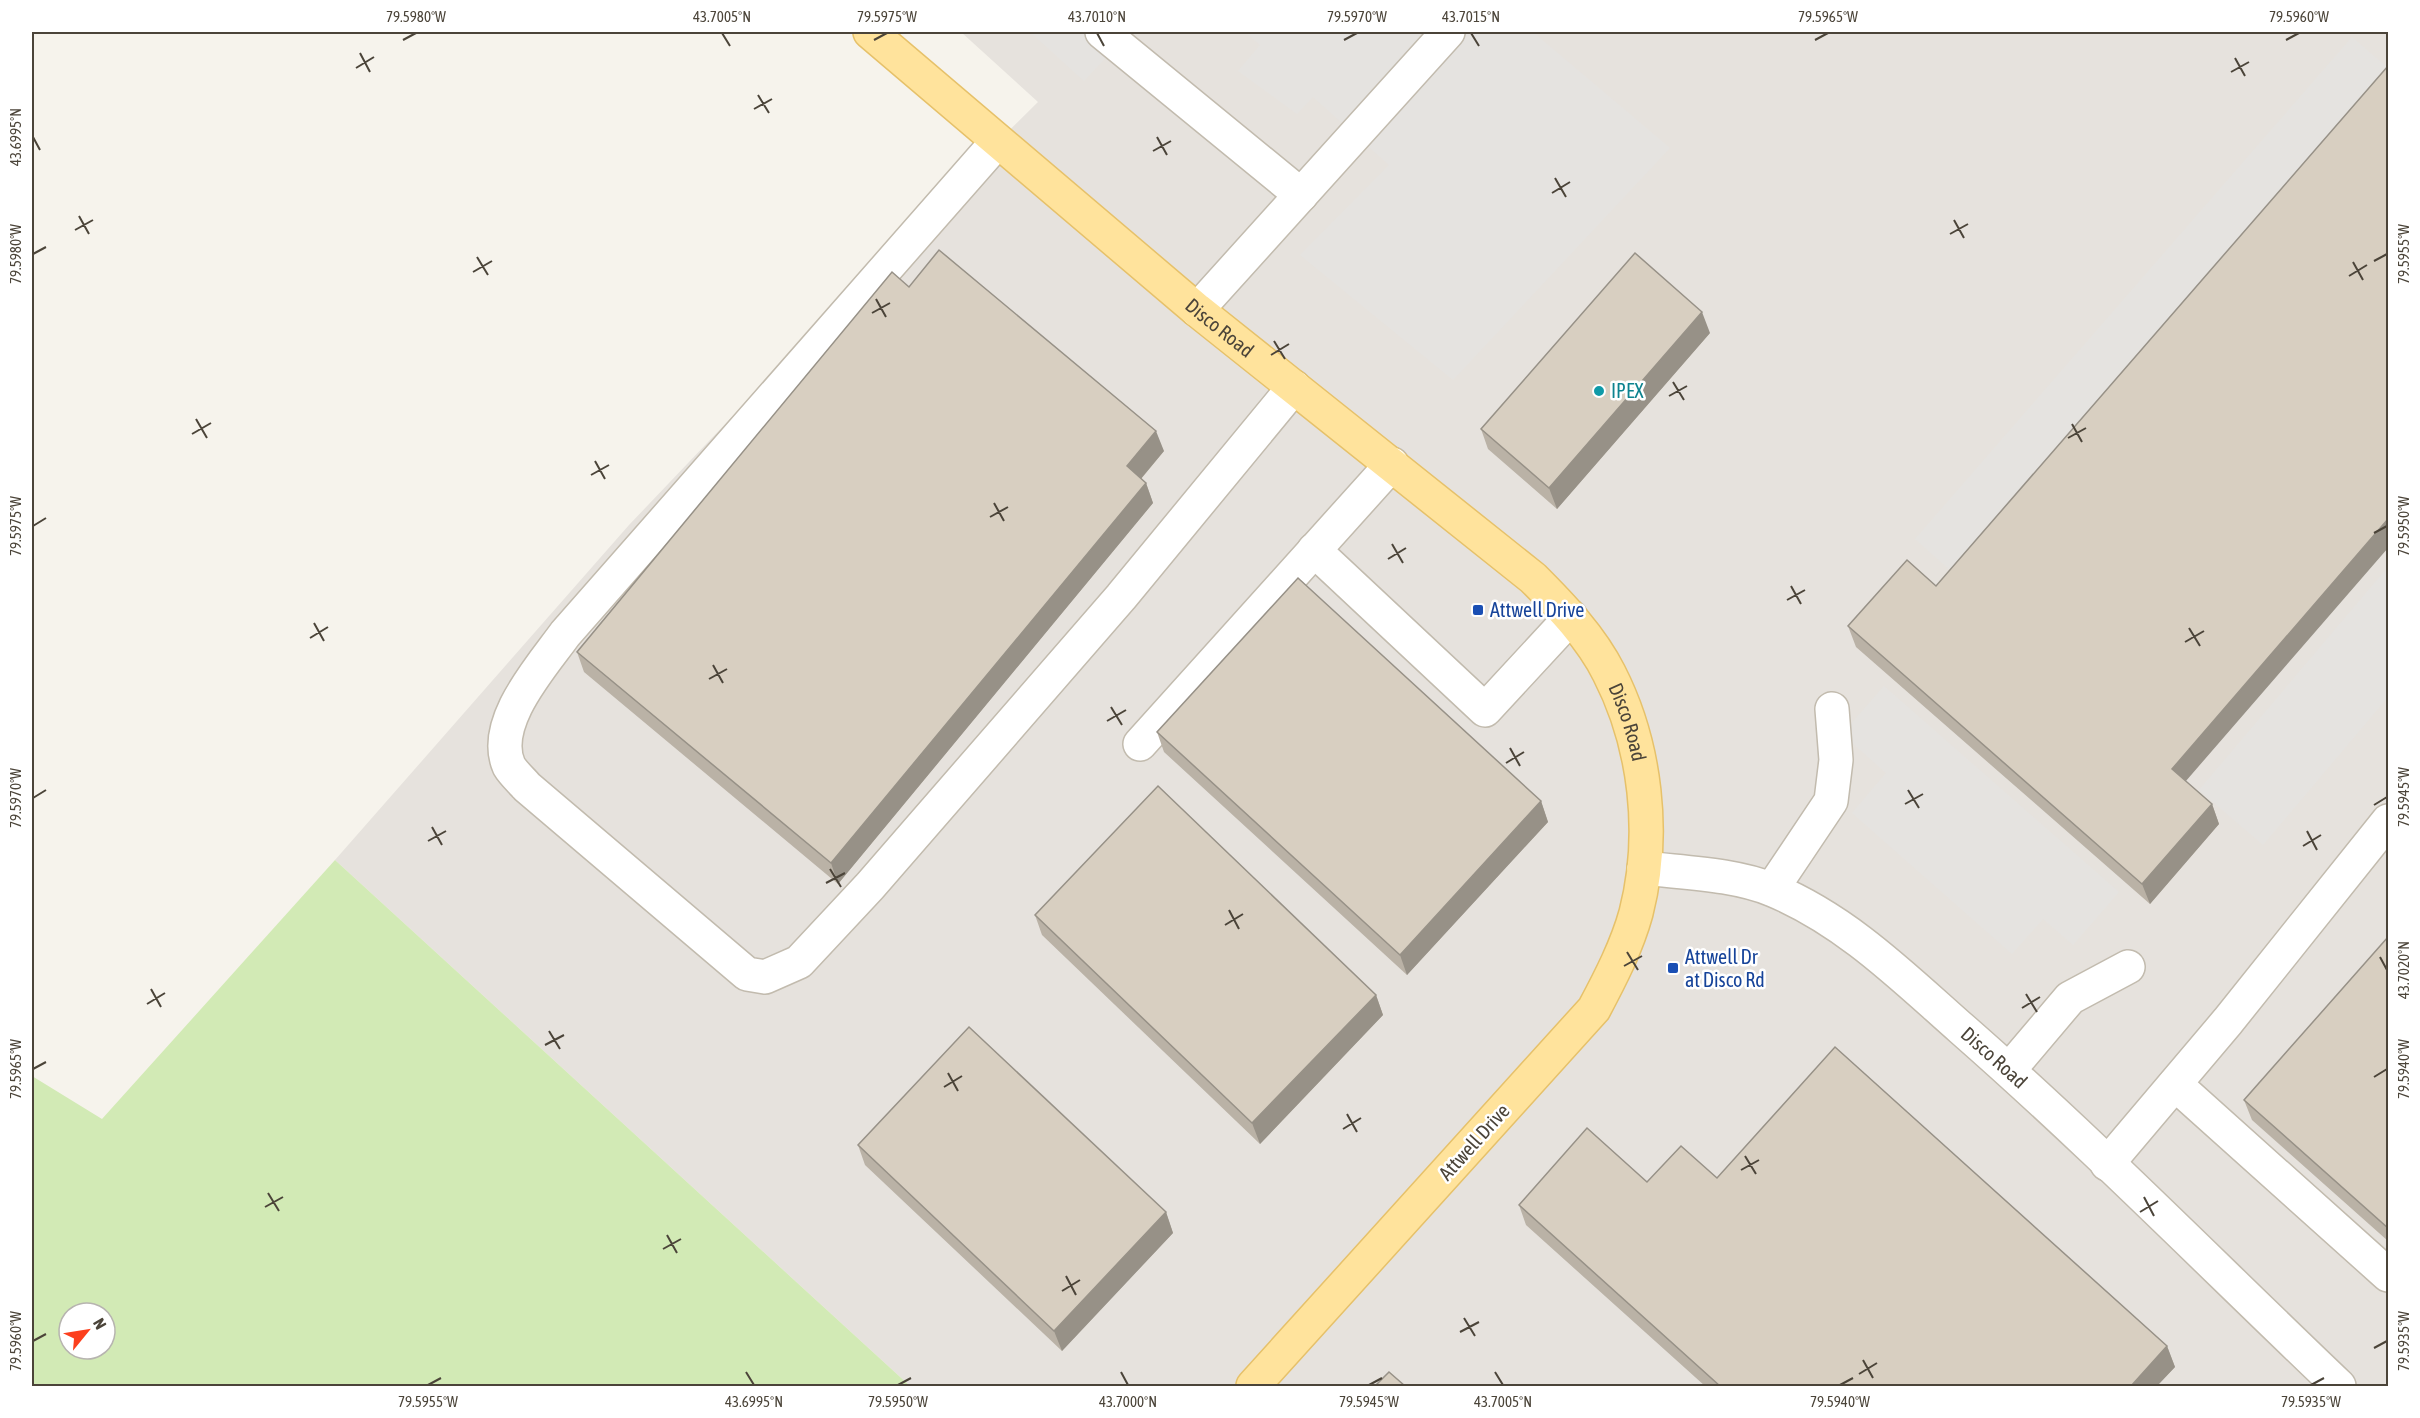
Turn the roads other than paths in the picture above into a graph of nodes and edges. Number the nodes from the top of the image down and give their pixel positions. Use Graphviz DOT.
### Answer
graph roads {
  1 [pos="870,32"];
  2 [pos="1102,32"];
  3 [pos="1448,32"];
  4 [pos="997,142"];
  5 [pos="1301,195"];
  6 [pos="1197,310"];
  7 [pos="1294,387"];
  8 [pos="1392,464"];
  9 [pos="1314,550"];
  10 [pos="1571,617"];
  11 [pos="1832,709"];
  12 [pos="1140,744"];
  13 [pos="2388,821"];
  14 [pos="1644,868"];
  15 [pos="1772,889"];
  16 [pos="2128,967"];
  17 [pos="2008,1070"];
  18 [pos="2175,1084"];
  19 [pos="2107,1164"];
  20 [pos="2388,1275"];
  21 [pos="2322,1381"];
  22 [pos="1253,1386"];
  1 -- 4 [label="main road, Disco Road"];
  2 -- 5 [label="street"];
  3 -- 5 [label="street"];
  4 -- 6 [label="main road, Disco Road"];
  4 -- 7 [label="street"];
  5 -- 6 [label="street"];
  6 -- 7 [label="main road, Disco Road"];
  7 -- 8 [label="main road, Disco Road"];
  8 -- 9 [label="street"];
  8 -- 10 [label="main road, Disco Road"];
  9 -- 10 [label="street"];
  9 -- 12 [label="street"];
  10 -- 14 [label="main road, Disco Road"];
  11 -- 15 [label="street"];
  13 -- 18 [label="street"];
  14 -- 15 [label="street, Disco Road"];
  14 -- 22 [label="main road, Attwell Drive"];
  15 -- 17 [label="street, Disco Road"];
  16 -- 17 [label="street"];
  17 -- 19 [label="street, Disco Road"];
  18 -- 19 [label="street"];
  18 -- 20 [label="street"];
  19 -- 21 [label="street, Disco Road"];
}
